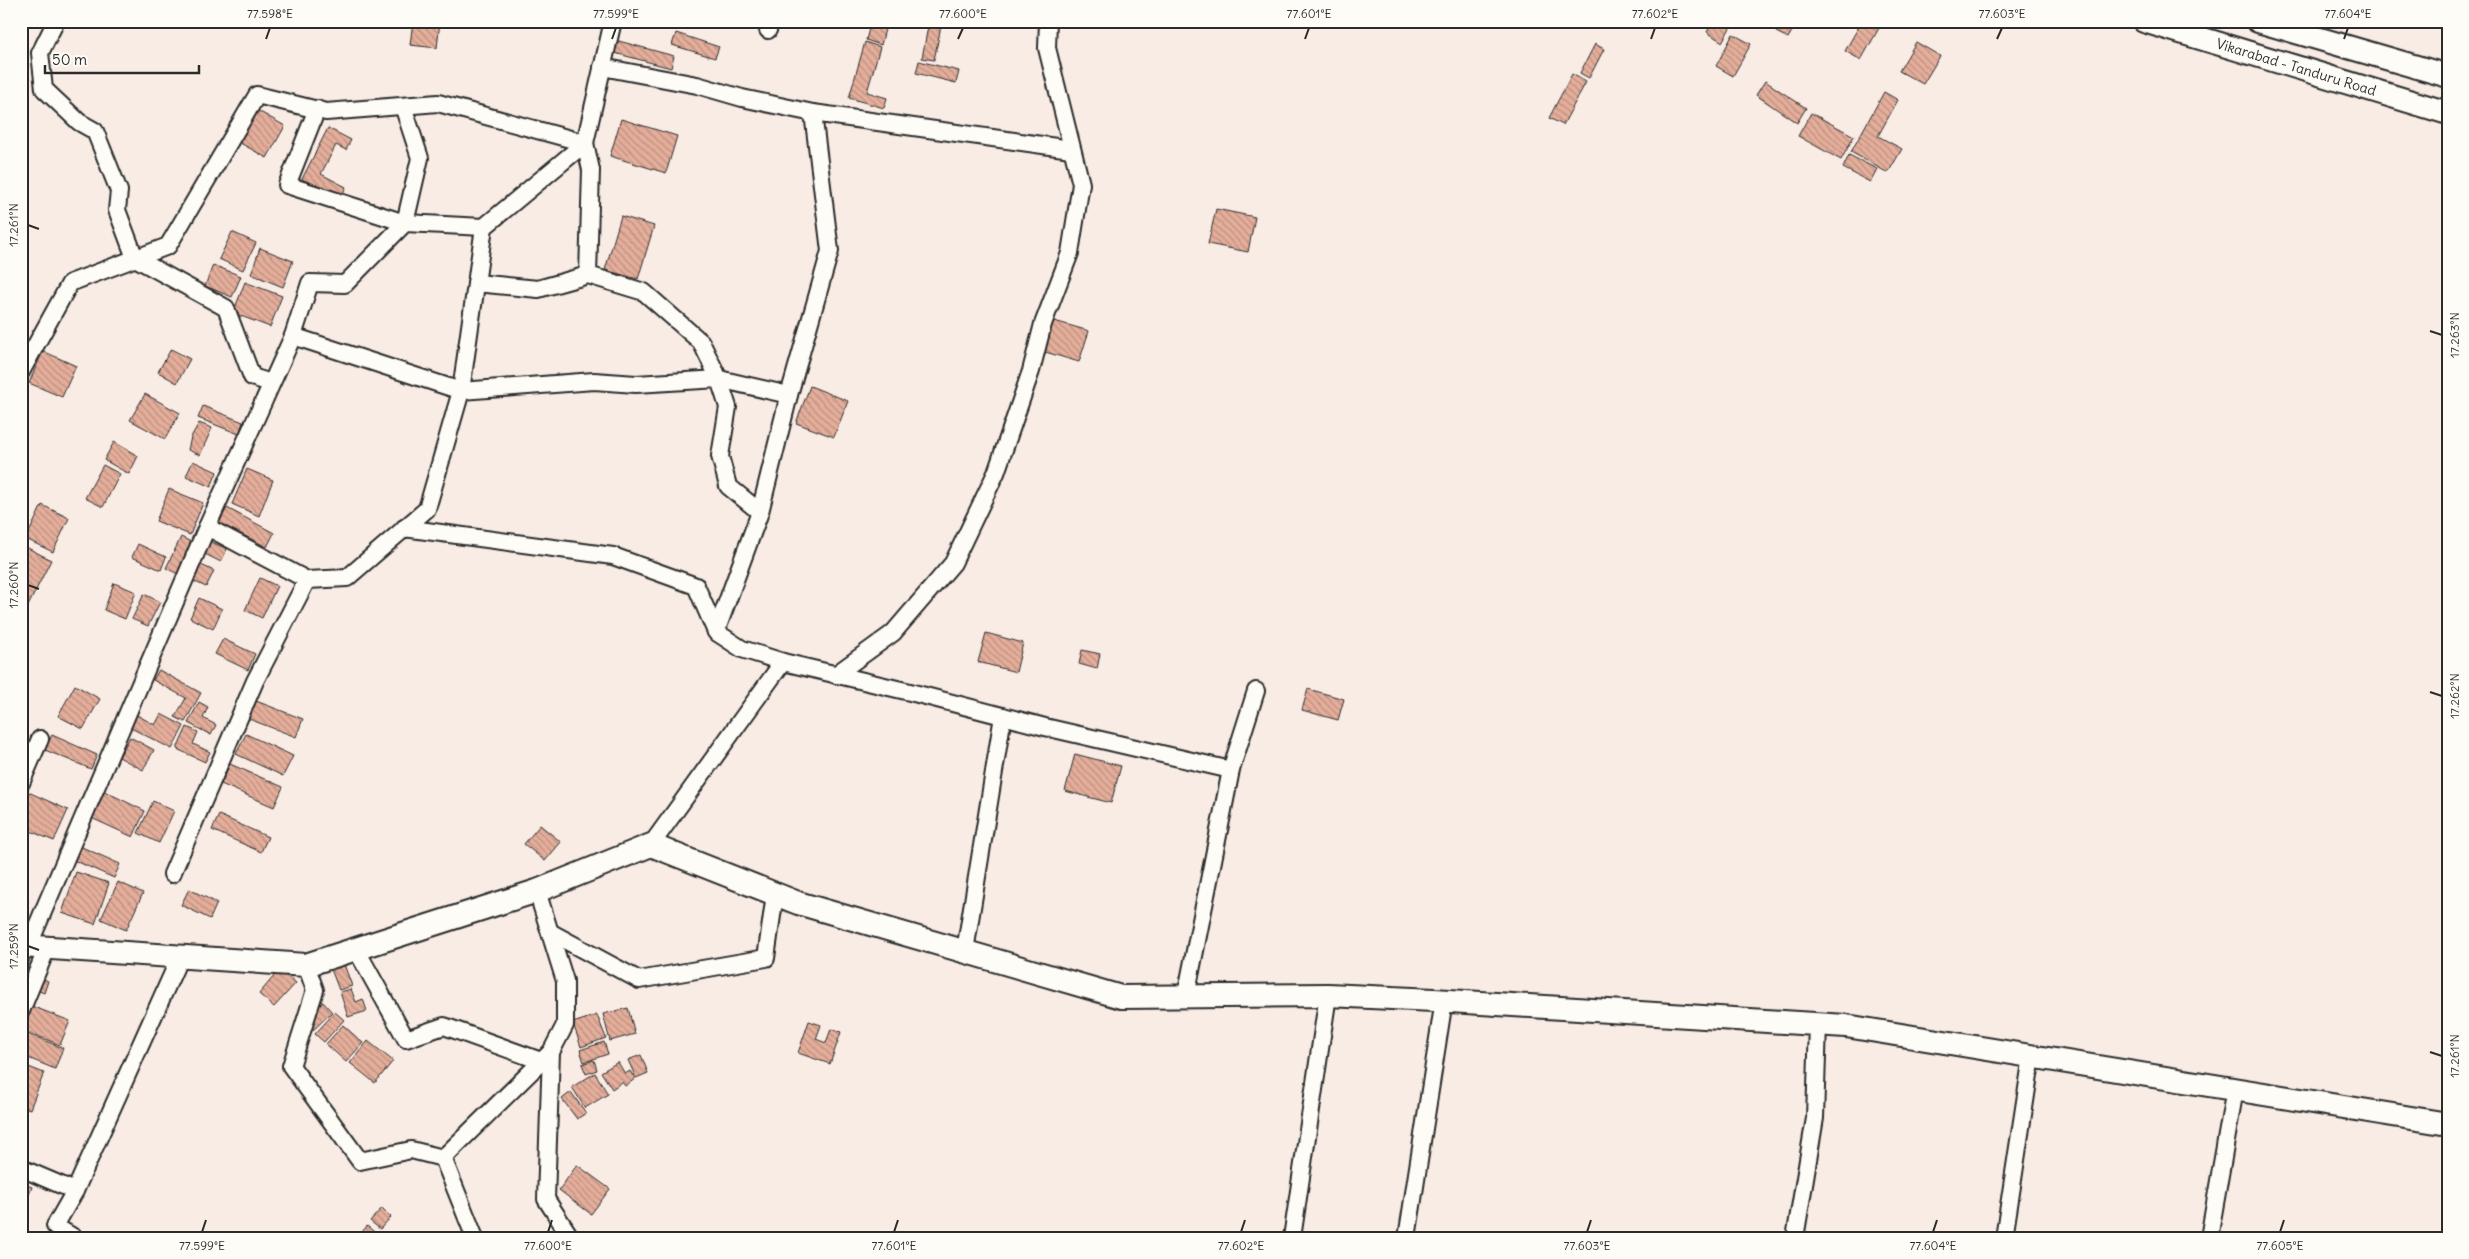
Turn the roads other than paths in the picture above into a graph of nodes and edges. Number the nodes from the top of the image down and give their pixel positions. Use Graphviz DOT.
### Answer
graph roads {
  1 [pos="56,21"];
  2 [pos="613,21"];
  3 [pos="1048,21"];
  4 [pos="2144,21"];
  5 [pos="2258,21"];
  6 [pos="602,67"];
  7 [pos="2448,76"];
  8 [pos="403,106"];
  9 [pos="317,110"];
  10 [pos="812,113"];
  11 [pos="2448,113"];
  12 [pos="585,143"];
  13 [pos="1071,149"];
  14 [pos="405,223"];
  15 [pos="484,228"];
  16 [pos="135,258"];
  17 [pos="588,275"];
  18 [pos="476,284"];
  19 [pos="293,336"];
  20 [pos="21,372"];
  21 [pos="719,379"];
  22 [pos="272,383"];
  23 [pos="461,390"];
  24 [pos="789,395"];
  25 [pos="760,512"];
  26 [pos="207,527"];
  27 [pos="404,528"];
  28 [pos="307,580"];
  29 [pos="716,632"];
  30 [pos="783,662"];
  31 [pos="835,675"];
  32 [pos="1256,691"];
  33 [pos="1002,716"];
  34 [pos="40,740"];
  35 [pos="1231,770"];
  36 [pos="21,783"];
  37 [pos="651,845"];
  38 [pos="172,874"];
  39 [pos="537,891"];
  40 [pos="775,894"];
  41 [pos="550,932"];
  42 [pos="32,947"];
  43 [pos="356,949"];
  44 [pos="965,951"];
  45 [pos="180,957"];
  46 [pos="306,965"];
  47 [pos="1328,995"];
  48 [pos="1186,996"];
  49 [pos="1444,1000"];
  50 [pos="21,1011"];
  51 [pos="1818,1024"];
  52 [pos="2032,1056"];
  53 [pos="546,1057"];
  54 [pos="2235,1089"];
  55 [pos="2448,1124"];
  56 [pos="443,1158"];
  57 [pos="21,1168"];
  58 [pos="75,1191"];
  59 [pos="75,1238"];
  60 [pos="475,1238"];
  61 [pos="571,1238"];
  62 [pos="1292,1238"];
  63 [pos="1408,1238"];
  64 [pos="1795,1238"];
  65 [pos="2004,1238"];
  66 [pos="2210,1238"];
  1 -- 16 [label="street"];
  2 -- 6 [label="street"];
  3 -- 13 [label="street"];
  4 -- 11 [label="street, Vikarabad - Tanduru Road"];
  5 -- 7 [label="street"];
  6 -- 10 [label="street"];
  6 -- 12 [label="street"];
  8 -- 9 [label="street"];
  8 -- 12 [label="street"];
  8 -- 14 [label="street"];
  9 -- 14 [label="street"];
  9 -- 16 [label="street"];
  10 -- 13 [label="street"];
  10 -- 24 [label="street"];
  12 -- 15 [label="street"];
  12 -- 17 [label="street"];
  13 -- 31 [label="street"];
  14 -- 15 [label="street"];
  14 -- 19 [label="street"];
  15 -- 18 [label="street"];
  16 -- 20 [label="street"];
  16 -- 22 [label="street"];
  17 -- 18 [label="street"];
  17 -- 21 [label="street"];
  18 -- 23 [label="street"];
  19 -- 22 [label="street"];
  19 -- 23 [label="street"];
  21 -- 23 [label="street"];
  21 -- 24 [label="street"];
  21 -- 25 [label="street"];
  22 -- 26 [label="street"];
  23 -- 27 [label="street"];
  24 -- 25 [label="street"];
  25 -- 29 [label="street"];
  26 -- 28 [label="street"];
  26 -- 42 [label="street"];
  27 -- 28 [label="street"];
  27 -- 29 [label="street"];
  28 -- 38 [label="street"];
  29 -- 30 [label="street"];
  30 -- 31 [label="street"];
  30 -- 37 [label="street"];
  31 -- 33 [label="street"];
  32 -- 35 [label="street"];
  33 -- 35 [label="street"];
  33 -- 44 [label="street"];
  34 -- 36 [label="street"];
  35 -- 48 [label="street"];
  37 -- 39 [label="street"];
  37 -- 40 [label="street"];
  39 -- 41 [label="street"];
  39 -- 43 [label="street"];
  40 -- 41 [label="street"];
  40 -- 44 [label="street"];
  41 -- 53 [label="street"];
  42 -- 45 [label="street"];
  42 -- 50 [label="street"];
  43 -- 46 [label="street"];
  43 -- 53 [label="street"];
  44 -- 48 [label="street"];
  45 -- 46 [label="street"];
  45 -- 58 [label="street"];
  46 -- 56 [label="street"];
  47 -- 48 [label="street"];
  47 -- 49 [label="street"];
  47 -- 62 [label="street"];
  49 -- 51 [label="street"];
  49 -- 63 [label="street"];
  51 -- 52 [label="street"];
  51 -- 64 [label="street"];
  52 -- 54 [label="street"];
  52 -- 65 [label="street"];
  53 -- 56 [label="street"];
  53 -- 61 [label="street"];
  54 -- 55 [label="street"];
  54 -- 66 [label="street"];
  56 -- 60 [label="street"];
  57 -- 58 [label="street"];
  58 -- 59 [label="street"];
}
